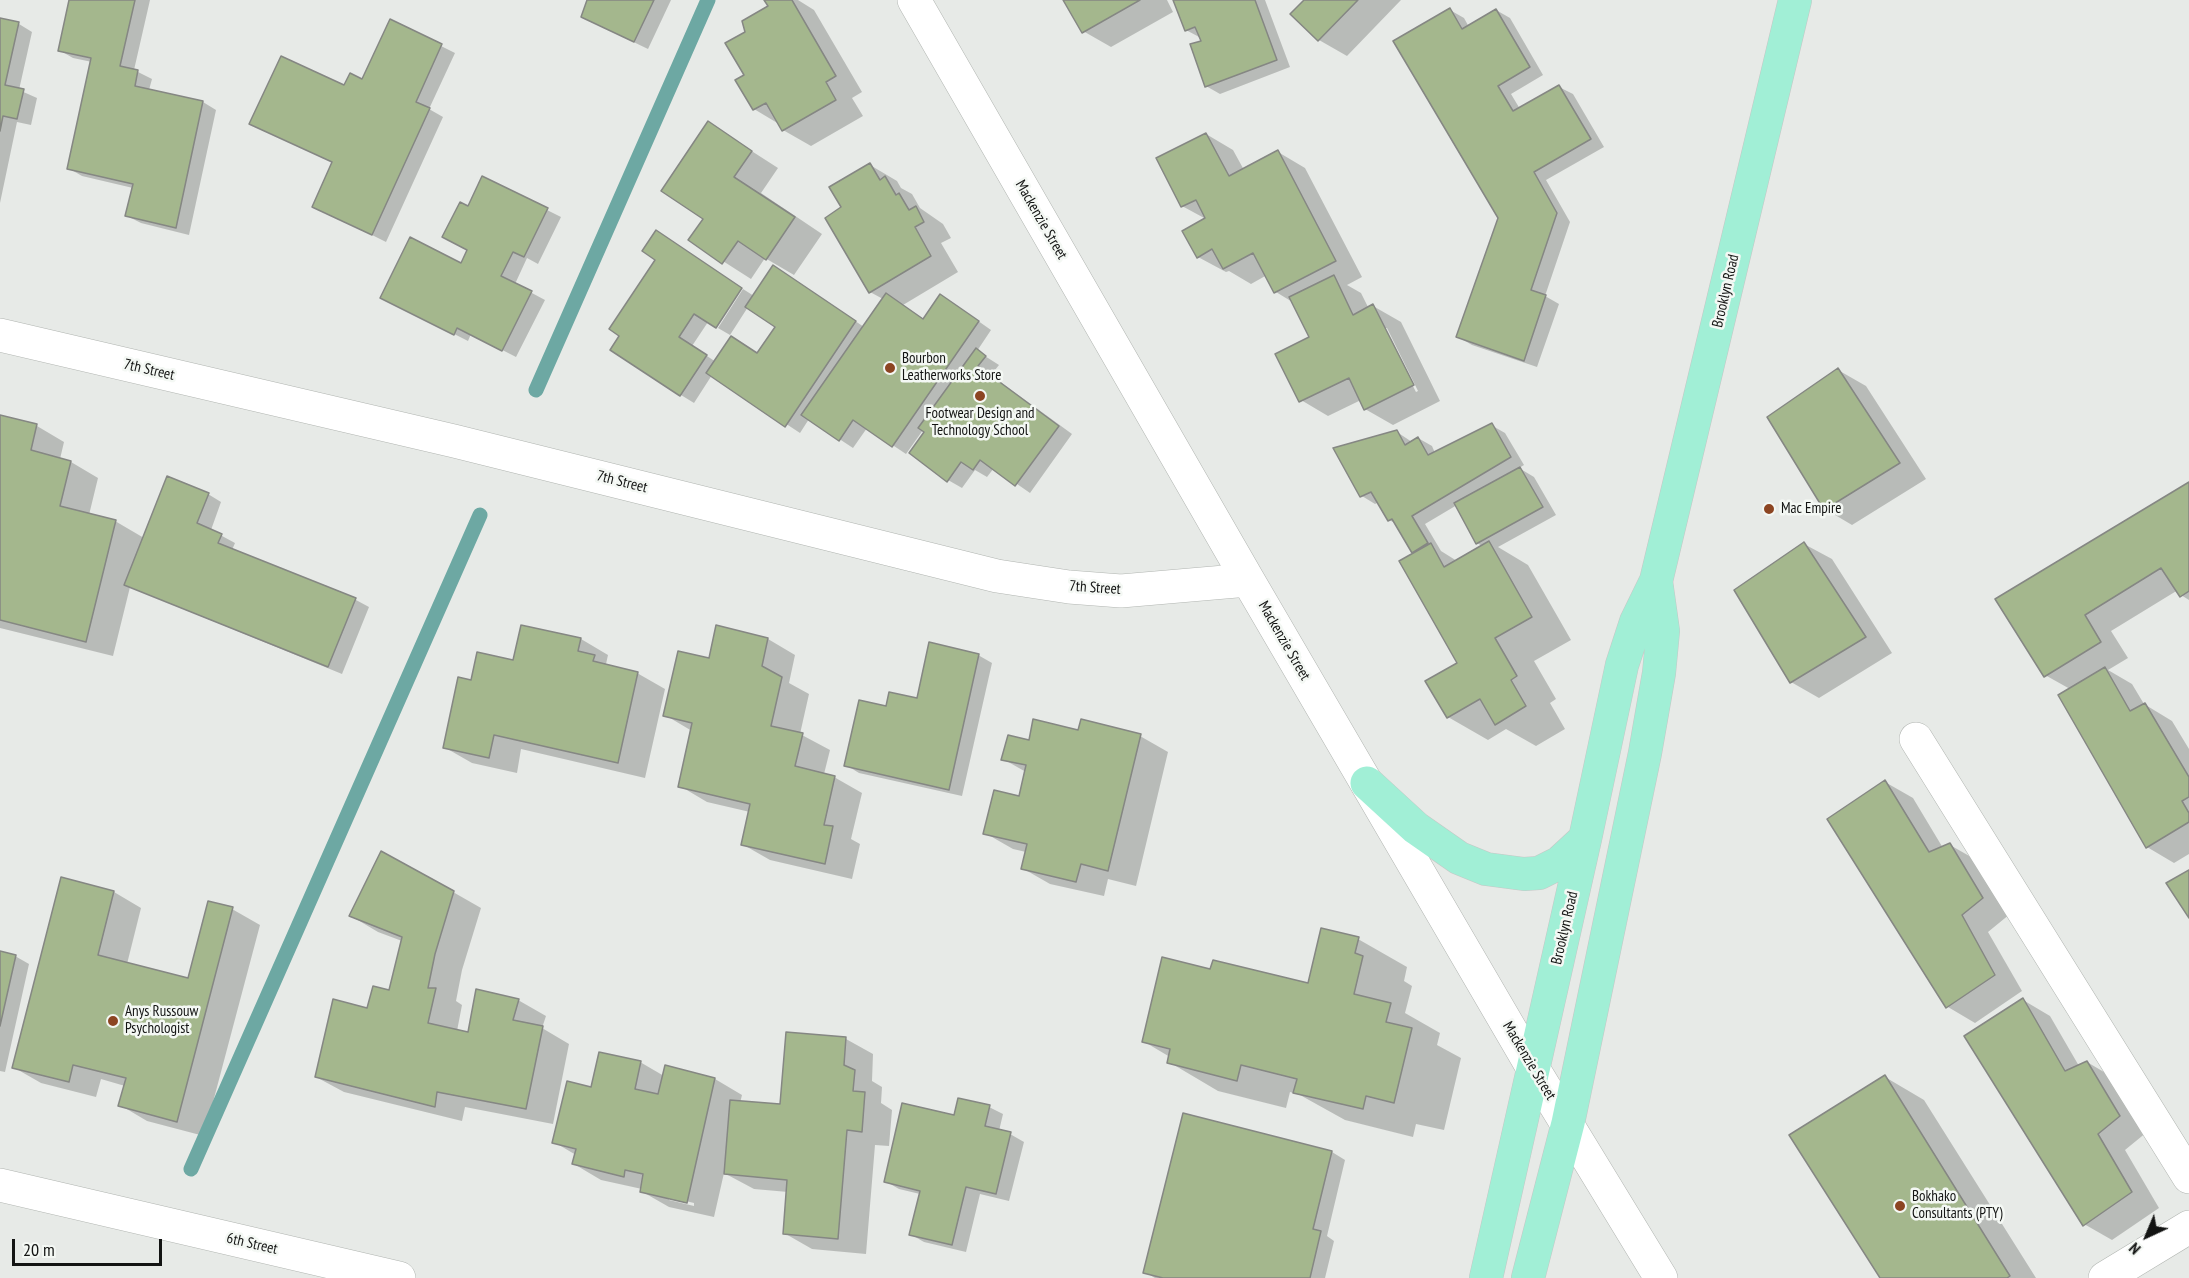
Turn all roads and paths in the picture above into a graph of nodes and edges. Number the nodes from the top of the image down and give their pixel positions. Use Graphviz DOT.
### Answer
graph roads {
  1 [pos="914,0"];
  2 [pos="1795,0"];
  3 [pos="0,335"];
  4 [pos="1248,580"];
  5 [pos="1656,581"];
  6 [pos="1916,739"];
  7 [pos="1367,783"];
  8 [pos="1585,839"];
  9 [pos="1534,1070"];
  10 [pos="1568,1123"];
  11 [pos="2189,1177"];
  12 [pos="0,1185"];
  13 [pos="2189,1227"];
  14 [pos="399,1278"];
  15 [pos="1486,1278"];
  16 [pos="1528,1278"];
  17 [pos="1661,1278"];
  18 [pos="2105,1278"];
  1 -- 4 [label="street, Mackenzie Street"];
  2 -- 5 [label="main road, Brooklyn Road"];
  3 -- 4 [label="street, 7th Street"];
  4 -- 7 [label="street, Mackenzie Street"];
  5 -- 8 [label="main road, Brooklyn Road"];
  5 -- 10 [label="main road, Brooklyn Road"];
  6 -- 11 [label="street"];
  7 -- 8 [label="main road"];
  7 -- 9 [label="street, Mackenzie Street"];
  8 -- 9 [label="main road, Brooklyn Road"];
  9 -- 10 [label="street, Mackenzie Street"];
  9 -- 15 [label="main road, Brooklyn Road"];
  10 -- 16 [label="main road, Brooklyn Road"];
  10 -- 17 [label="street, Mackenzie Street"];
  12 -- 14 [label="street, 6th Street"];
  13 -- 18 [label="street"];
}
